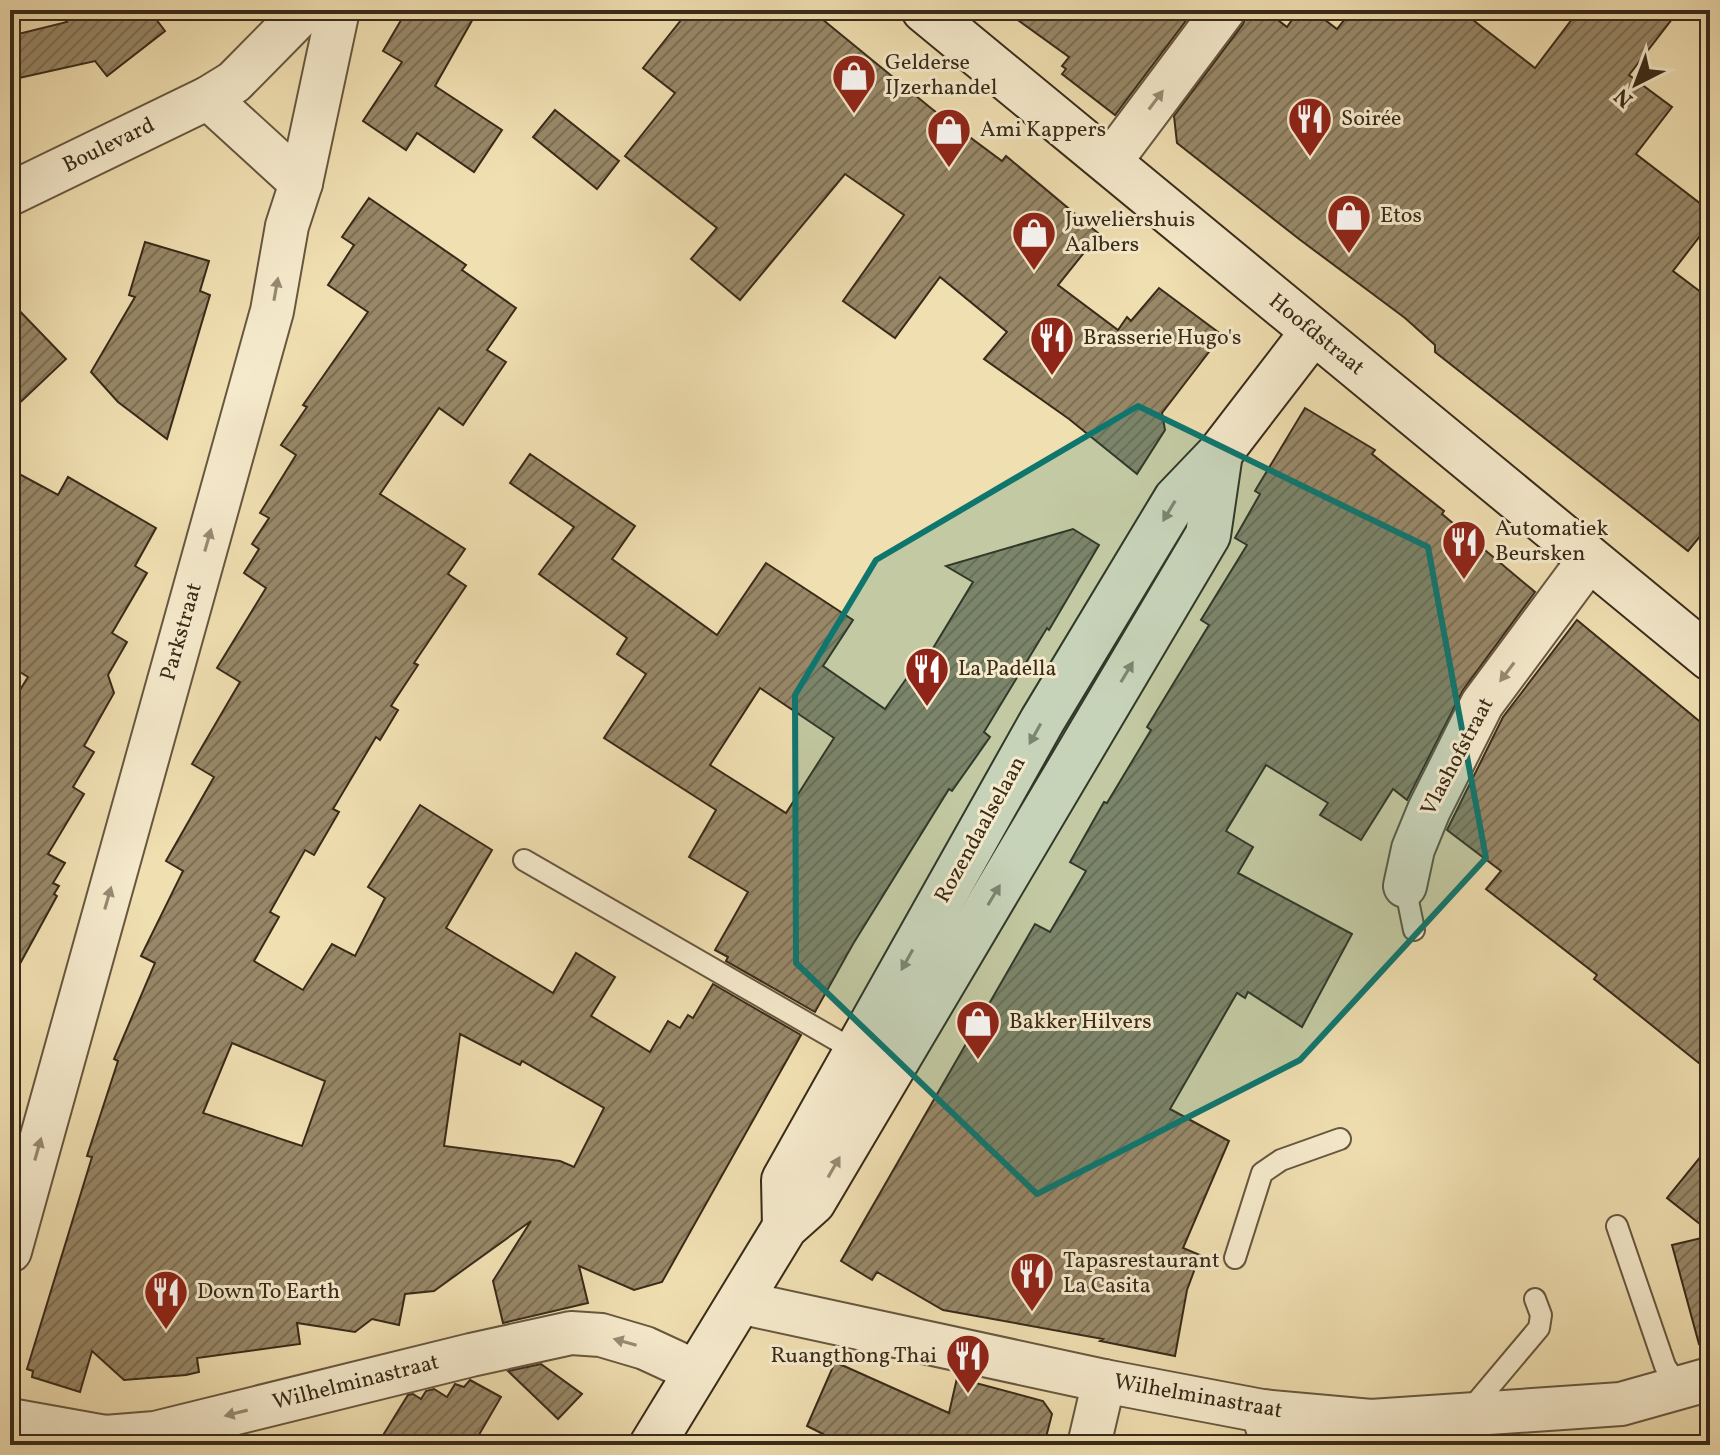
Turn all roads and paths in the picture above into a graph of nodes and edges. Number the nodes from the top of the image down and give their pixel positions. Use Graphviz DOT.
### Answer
graph roads {
  1 [pos="305,10"];
  2 [pos="338,10"];
  3 [pos="924,10"];
  4 [pos="1224,10"];
  5 [pos="208,98"];
  6 [pos="1110,162"];
  7 [pos="301,183"];
  8 [pos="10,194"];
  9 [pos="1313,332"];
  10 [pos="1589,560"];
  11 [pos="1705,643"];
  12 [pos="524,860"];
  13 [pos="1405,886"];
  14 [pos="1414,930"];
  15 [pos="873,1061"];
  16 [pos="1340,1139"];
  17 [pos="1617,1226"];
  18 [pos="10,1251"];
  19 [pos="1235,1258"];
  20 [pos="1535,1299"];
  21 [pos="739,1302"];
  22 [pos="697,1372"];
  23 [pos="1104,1381"];
  24 [pos="1695,1383"];
  25 [pos="1464,1414"];
  26 [pos="10,1420"];
  27 [pos="1268,1428"];
  28 [pos="652,1445"];
  29 [pos="1089,1445"];
  1 -- 5 [label="street, Boulevard"];
  2 -- 7 [label="street, Parkstraat"];
  3 -- 6 [label="street, Hoofdstraat"];
  6 -- 4 [label="street, one-way"];
  5 -- 7 [label="street"];
  5 -- 8 [label="street, Boulevard"];
  6 -- 9 [label="street, Hoofdstraat"];
  18 -- 7 [label="street, Parkstraat, one-way"];
  9 -- 10 [label="street, Hoofdstraat"];
  9 -- 15 [label="street, Rozendaalselaan"];
  10 -- 11 [label="street, Hoofdstraat"];
  10 -- 13 [label="street, Vlashofstraat, one-way"];
  12 -- 15 [label="lane"];
  13 -- 14 [label="lane"];
  15 -- 21 [label="street, Rozendaalselaan"];
  16 -- 19 [label="lane"];
  17 -- 24 [label="lane"];
  20 -- 25 [label="lane"];
  21 -- 22 [label="street, Rozendaalselaan"];
  21 -- 23 [label="street, Wilhelminastraat"];
  22 -- 26 [label="street, Wilhelminastraat, one-way"];
  22 -- 28 [label="street, Rozendaalselaan"];
  23 -- 27 [label="street, Wilhelminastraat"];
  23 -- 29 [label="street"];
  24 -- 25 [label="street, Wilhelminastraat"];
  25 -- 27 [label="street, Wilhelminastraat"];
}
